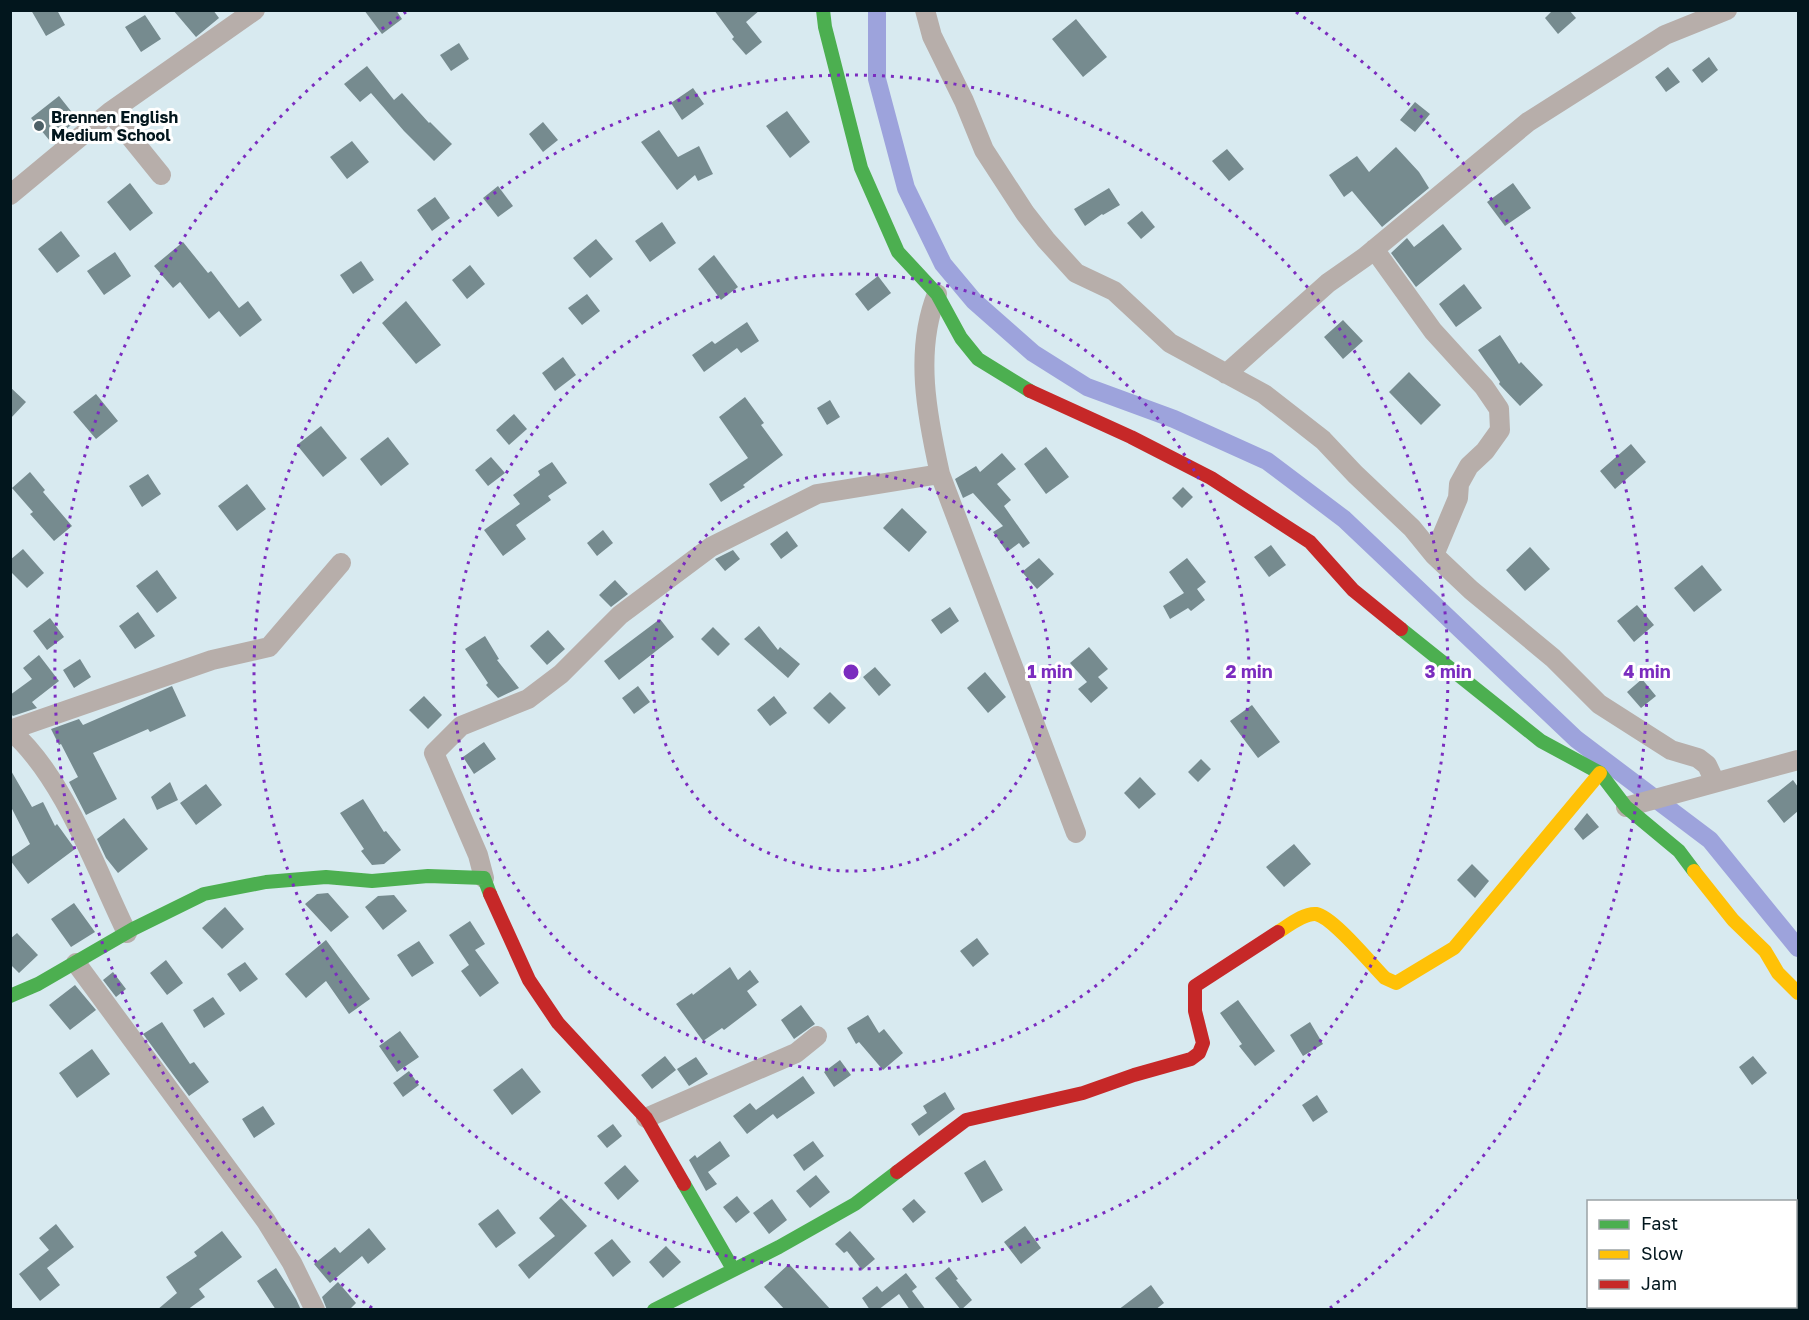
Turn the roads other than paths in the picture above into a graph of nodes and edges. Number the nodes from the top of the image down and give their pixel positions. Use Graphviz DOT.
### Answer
graph roads {
  1 [pos="255,10"];
  2 [pos="823,10"];
  3 [pos="925,10"];
  4 [pos="1727,10"];
  5 [pos="110,112"];
  6 [pos="161,176"];
  7 [pos="10,195"];
  8 [pos="1374,249"];
  9 [pos="937,294"];
  10 [pos="1226,374"];
  11 [pos="940,474"];
  12 [pos="1434,555"];
  13 [pos="341,564"];
  14 [pos="1798,760"];
  15 [pos="1600,773"];
  16 [pos="1707,784"];
  17 [pos="1626,807"];
  18 [pos="1076,833"];
  19 [pos="484,878"];
  20 [pos="127,933"];
  21 [pos="76,963"];
  22 [pos="1798,993"];
  23 [pos="10,996"];
  24 [pos="817,1036"];
  25 [pos="646,1118"];
  26 [pos="733,1269"];
  27 [pos="315,1310"];
  28 [pos="654,1310"];
  1 -- 5 [label="street"];
  2 -- 9 [label="street"];
  3 -- 10 [label="street"];
  4 -- 8 [label="street"];
  5 -- 6 [label="street"];
  5 -- 7 [label="street"];
  8 -- 10 [label="street"];
  8 -- 12 [label="street"];
  9 -- 11 [label="street"];
  9 -- 15 [label="street"];
  10 -- 12 [label="street"];
  11 -- 18 [label="street"];
  11 -- 19 [label="street"];
  12 -- 16 [label="street"];
  13 -- 20 [label="street"];
  14 -- 16 [label="street"];
  15 -- 17 [label="street"];
  15 -- 26 [label="street"];
  16 -- 17 [label="street"];
  17 -- 22 [label="street"];
  19 -- 20 [label="street"];
  19 -- 25 [label="street"];
  20 -- 21 [label="street"];
  21 -- 23 [label="street"];
  21 -- 27 [label="street"];
  24 -- 25 [label="street"];
  25 -- 26 [label="street"];
  26 -- 28 [label="street"];
}
